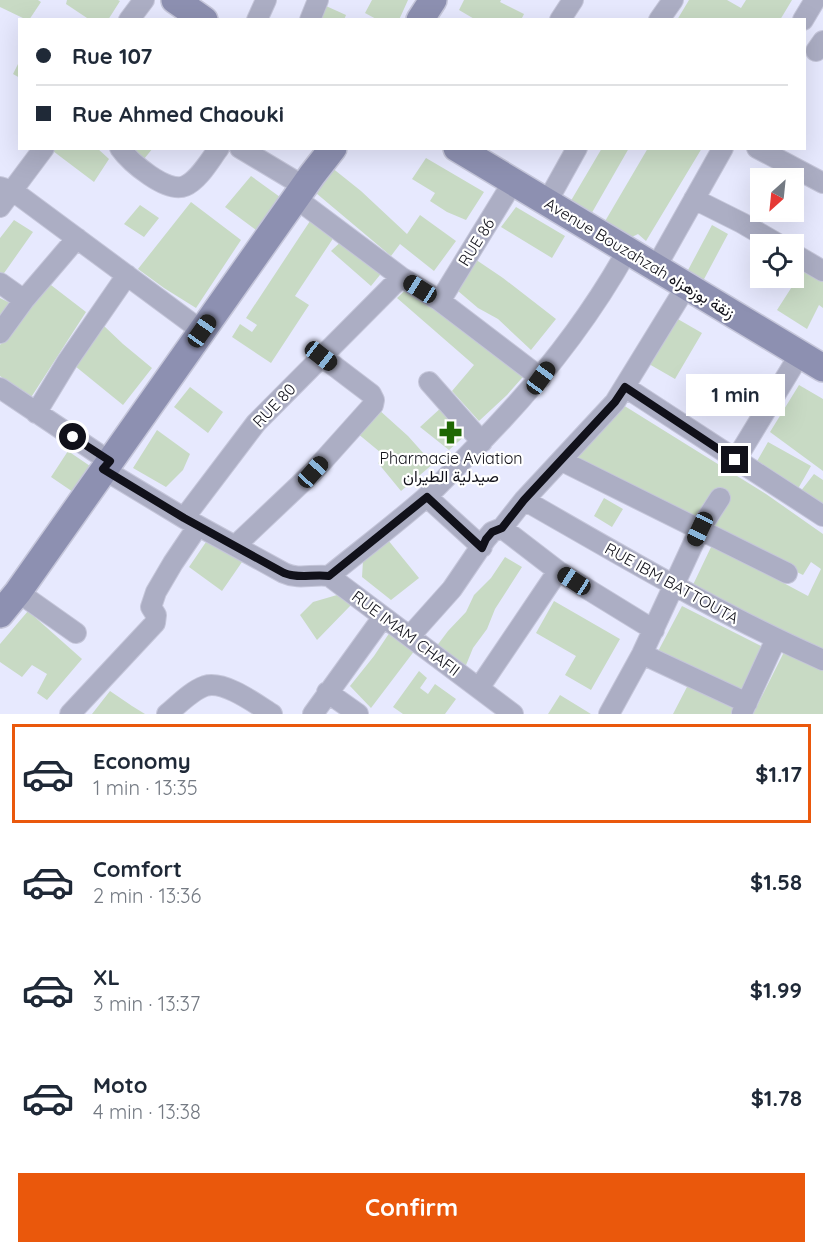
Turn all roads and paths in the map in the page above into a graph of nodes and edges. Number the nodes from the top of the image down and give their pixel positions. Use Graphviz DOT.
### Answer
graph roads {
  1 [pos="144,0"];
  2 [pos="175,0"];
  3 [pos="266,0"];
  4 [pos="318,0"];
  5 [pos="433,0"];
  6 [pos="573,0"];
  7 [pos="673,0"];
  8 [pos="815,0"];
  9 [pos="202,11"];
  10 [pos="130,18"];
  11 [pos="258,18"];
  12 [pos="311,18"];
  13 [pos="421,18"];
  14 [pos="562,18"];
  15 [pos="660,18"];
  16 [pos="804,18"];
  17 [pos="42,150"];
  18 [pos="122,150"];
  19 [pos="217,150"];
  20 [pos="243,150"];
  21 [pos="332,150"];
  22 [pos="577,150"];
  23 [pos="722,150"];
  24 [pos="762,150"];
  25 [pos="465,151"];
  26 [pos="819,174"];
  27 [pos="513,182"];
  28 [pos="7,189"];
  29 [pos="301,193"];
  30 [pos="694,199"];
  31 [pos="547,202"];
  32 [pos="0,207"];
  33 [pos="761,234"];
  34 [pos="77,238"];
  35 [pos="627,251"];
  36 [pos="804,260"];
  37 [pos="656,267"];
  38 [pos="823,272"];
  39 [pos="128,275"];
  40 [pos="401,277"];
  41 [pos="0,283"];
  42 [pos="687,285"];
  43 [pos="24,300"];
  44 [pos="440,301"];
  45 [pos="202,331"];
  46 [pos="0,333"];
  47 [pos="800,354"];
  48 [pos="321,356"];
  49 [pos="823,368"];
  50 [pos="541,378"];
  51 [pos="429,382"];
  52 [pos="625,387"];
  53 [pos="0,388"];
  54 [pos="36,413"];
  55 [pos="482,442"];
  56 [pos="735,460"];
  57 [pos="562,461"];
  58 [pos="106,465"];
  59 [pos="427,497"];
  60 [pos="720,498"];
  61 [pos="524,500"];
  62 [pos="823,516"];
  63 [pos="191,522"];
  64 [pos="502,528"];
  65 [pos="700,529"];
  66 [pos="236,545"];
  67 [pos="482,548"];
  68 [pos="558,571"];
  69 [pos="787,573"];
  70 [pos="329,576"];
  71 [pos="673,586"];
  72 [pos="6,602"];
  73 [pos="383,617"];
  74 [pos="654,630"];
  75 [pos="76,633"];
  76 [pos="410,636"];
  77 [pos="776,639"];
  78 [pos="642,654"];
  79 [pos="823,660"];
  80 [pos="479,688"];
  81 [pos="327,692"];
  82 [pos="744,709"];
  83 [pos="70,714"];
  84 [pos="167,714"];
  85 [pos="272,714"];
  86 [pos="312,714"];
  87 [pos="358,714"];
  88 [pos="513,714"];
  89 [pos="609,714"];
  1 -- 10 [label="street"];
  2 -- 9 [label="street"];
  3 -- 11 [label="street"];
  4 -- 12 [label="street"];
  5 -- 13 [label="street"];
  6 -- 14 [label="street"];
  7 -- 15 [label="street"];
  8 -- 16 [label="street"];
  17 -- 28 [label="street"];
  18 -- 19 [label="street"];
  20 -- 29 [label="street"];
  21 -- 29 [label="street"];
  22 -- 31 [label="street"];
  23 -- 30 [label="street"];
  24 -- 26 [label="street"];
  25 -- 27 [label="street, Avenue Bouzahzah زنقة بوزهزاه"];
  27 -- 31 [label="street, Avenue Bouzahzah زنقة بوزهزاه"];
  27 -- 44 [label="street, RUE 86"];
  28 -- 32 [label="street"];
  28 -- 34 [label="street"];
  29 -- 40 [label="street"];
  29 -- 45 [label="street"];
  30 -- 33 [label="street"];
  30 -- 37 [label="street"];
  31 -- 35 [label="street, Avenue Bouzahzah زنقة بوزهزاه"];
  34 -- 39 [label="street"];
  34 -- 43 [label="street"];
  35 -- 37 [label="street, Avenue Bouzahzah زنقة بوزهزاه"];
  35 -- 50 [label="street"];
  36 -- 38 [label="street"];
  37 -- 42 [label="street, Avenue Bouzahzah زنقة بوزهزاه"];
  39 -- 45 [label="street"];
  39 -- 54 [label="street"];
  40 -- 44 [label="street"];
  40 -- 48 [label="street, RUE 80"];
  41 -- 43 [label="street"];
  42 -- 47 [label="street, Avenue Bouzahzah زنقة بوزهزاه"];
  42 -- 52 [label="street"];
  43 -- 46 [label="street"];
  44 -- 50 [label="street"];
  45 -- 58 [label="street"];
  47 -- 49 [label="street, Avenue Bouzahzah زنقة بوزهزاه"];
  47 -- 56 [label="street"];
  48 -- 63 [label="street, RUE 80"];
  48 -- 66 [label="street"];
  50 -- 55 [label="street"];
  51 -- 55 [label="street"];
  52 -- 56 [label="street"];
  52 -- 57 [label="street"];
  53 -- 54 [label="street"];
  54 -- 58 [label="street"];
  55 -- 59 [label="street"];
  56 -- 62 [label="street"];
  57 -- 61 [label="street"];
  57 -- 65 [label="street"];
  58 -- 63 [label="street"];
  58 -- 72 [label="street"];
  59 -- 67 [label="street"];
  59 -- 70 [label="street"];
  60 -- 65 [label="street"];
  61 -- 64 [label="street"];
  61 -- 71 [label="street, RUE IBM BATTOUTA"];
  63 -- 66 [label="street"];
  63 -- 83 [label="street, RUE 80"];
  64 -- 67 [label="street"];
  64 -- 68 [label="street"];
  65 -- 69 [label="street"];
  65 -- 71 [label="street"];
  66 -- 70 [label="street"];
  67 -- 76 [label="street"];
  68 -- 74 [label="street"];
  68 -- 80 [label="street"];
  70 -- 73 [label="street, RUE IMAM CHAFII"];
  71 -- 74 [label="street"];
  71 -- 77 [label="street, RUE IBM BATTOUTA"];
  72 -- 75 [label="street"];
  73 -- 76 [label="street, RUE IMAM CHAFII"];
  73 -- 81 [label="street"];
  74 -- 78 [label="street"];
  76 -- 80 [label="street, RUE IMAM CHAFII"];
  77 -- 79 [label="street, RUE IBM BATTOUTA"];
  77 -- 82 [label="street"];
  78 -- 82 [label="street"];
  78 -- 89 [label="street"];
  80 -- 88 [label="street, RUE IMAM CHAFII"];
  81 -- 86 [label="street"];
  81 -- 87 [label="street"];
  84 -- 85 [label="street"];
}
